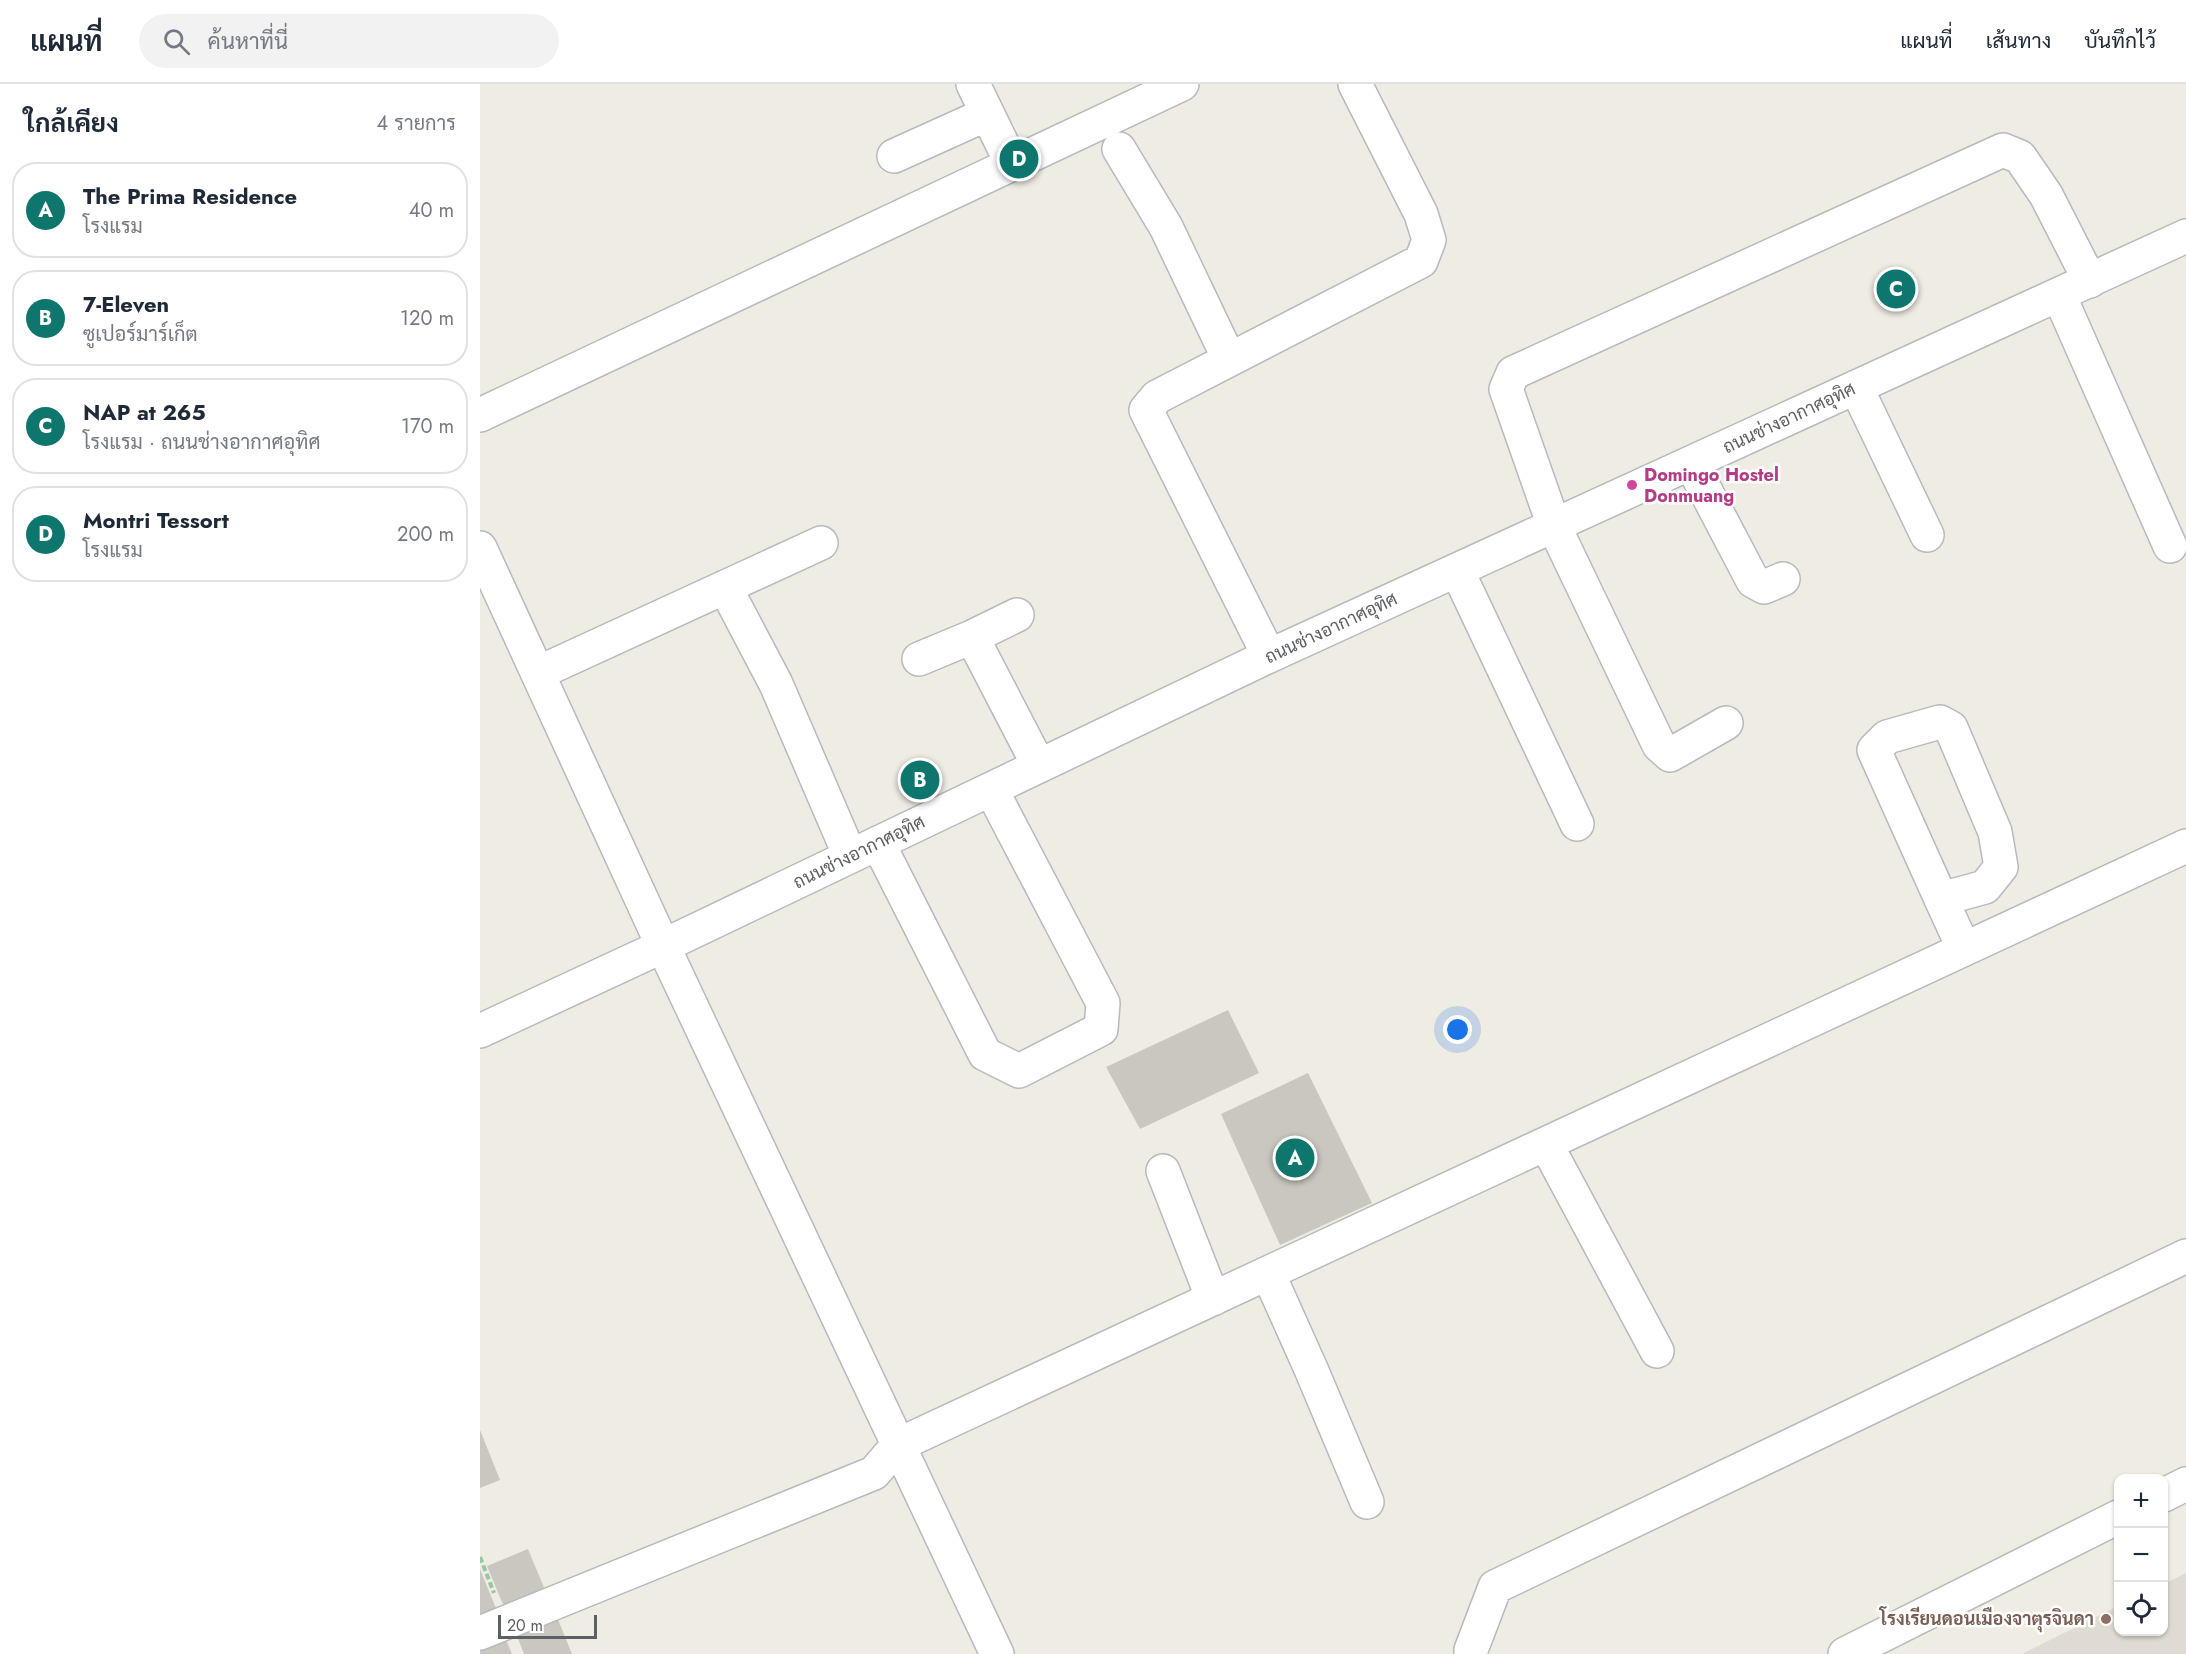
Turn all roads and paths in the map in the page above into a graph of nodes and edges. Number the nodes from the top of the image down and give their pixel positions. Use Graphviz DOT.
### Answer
graph roads {
  1 [pos="973,84"];
  2 [pos="1182,84"];
  3 [pos="1355,84"];
  4 [pos="987,114"];
  5 [pos="1119,149"];
  6 [pos="894,156"];
  7 [pos="1012,164"];
  8 [pos="2186,236"];
  9 [pos="2090,280"];
  10 [pos="2059,295"];
  11 [pos="1230,359"];
  12 [pos="1856,387"];
  13 [pos="480,415"];
  14 [pos="1691,463"];
  15 [pos="1554,526"];
  16 [pos="1927,535"];
  17 [pos="821,543"];
  18 [pos="2170,546"];
  19 [pos="480,548"];
  20 [pos="1457,570"];
  21 [pos="1783,579"];
  22 [pos="725,587"];
  23 [pos="1017,615"];
  24 [pos="972,637"];
  25 [pos="1269,656"];
  26 [pos="919,659"];
  27 [pos="538,673"];
  28 [pos="1726,723"];
  29 [pos="1040,766"];
  30 [pos="991,789"];
  31 [pos="1577,824"];
  32 [pos="2186,846"];
  33 [pos="864,850"];
  34 [pos="1941,899"];
  35 [pos="663,946"];
  36 [pos="1964,949"];
  37 [pos="480,1031"];
  38 [pos="1546,1144"];
  39 [pos="1163,1171"];
  40 [pos="2186,1256"];
  41 [pos="1268,1273"];
  42 [pos="1213,1299"];
  43 [pos="1657,1351"];
  44 [pos="898,1445"];
  45 [pos="2186,1484"];
  46 [pos="2168,1493"];
  47 [pos="1367,1502"];
  48 [pos="2114,1519"];
  49 [pos="480,1633"];
  50 [pos="997,1654"];
  51 [pos="1471,1654"];
  52 [pos="1845,1654"];
  1 -- 4 [label="street"];
  2 -- 7 [label="street"];
  3 -- 11 [label="street"];
  4 -- 6 [label="street"];
  4 -- 7 [label="street"];
  5 -- 11 [label="street"];
  7 -- 13 [label="street"];
  8 -- 9 [label="street, ถนนช่างอากาศอุทิศ"];
  9 -- 10 [label="street, ถนนช่างอากาศอุทิศ"];
  9 -- 15 [label="street"];
  10 -- 12 [label="street, ถนนช่างอากาศอุทิศ"];
  10 -- 18 [label="street"];
  11 -- 25 [label="street"];
  12 -- 14 [label="street, ถนนช่างอากาศอุทิศ"];
  12 -- 16 [label="street"];
  14 -- 15 [label="street, ถนนช่างอากาศอุทิศ"];
  14 -- 21 [label="street"];
  15 -- 20 [label="street, ถนนช่างอากาศอุทิศ"];
  15 -- 28 [label="street"];
  17 -- 22 [label="street"];
  19 -- 27 [label="street"];
  20 -- 25 [label="street, ถนนช่างอากาศอุทิศ"];
  20 -- 31 [label="street"];
  22 -- 27 [label="street"];
  22 -- 33 [label="street"];
  23 -- 24 [label="street"];
  24 -- 26 [label="street"];
  24 -- 29 [label="street"];
  25 -- 29 [label="street, ถนนช่างอากาศอุทิศ"];
  27 -- 35 [label="street"];
  29 -- 30 [label="street, ถนนช่างอากาศอุทิศ"];
  30 -- 33 [label="street, ถนนช่างอากาศอุทิศ"];
  30 -- 33 [label="street"];
  32 -- 36 [label="street"];
  33 -- 35 [label="street, ถนนช่างอากาศอุทิศ"];
  34 -- 34 [label="street"];
  34 -- 36 [label="street"];
  35 -- 37 [label="street, ถนนช่างอากาศอุทิศ"];
  35 -- 44 [label="street"];
  36 -- 38 [label="street"];
  38 -- 41 [label="street"];
  38 -- 43 [label="street"];
  39 -- 42 [label="street"];
  40 -- 51 [label="street"];
  41 -- 42 [label="street"];
  41 -- 47 [label="street"];
  42 -- 44 [label="street"];
  44 -- 49 [label="street"];
  44 -- 50 [label="street"];
  45 -- 46 [label="street"];
  48 -- 52 [label="street"];
}
